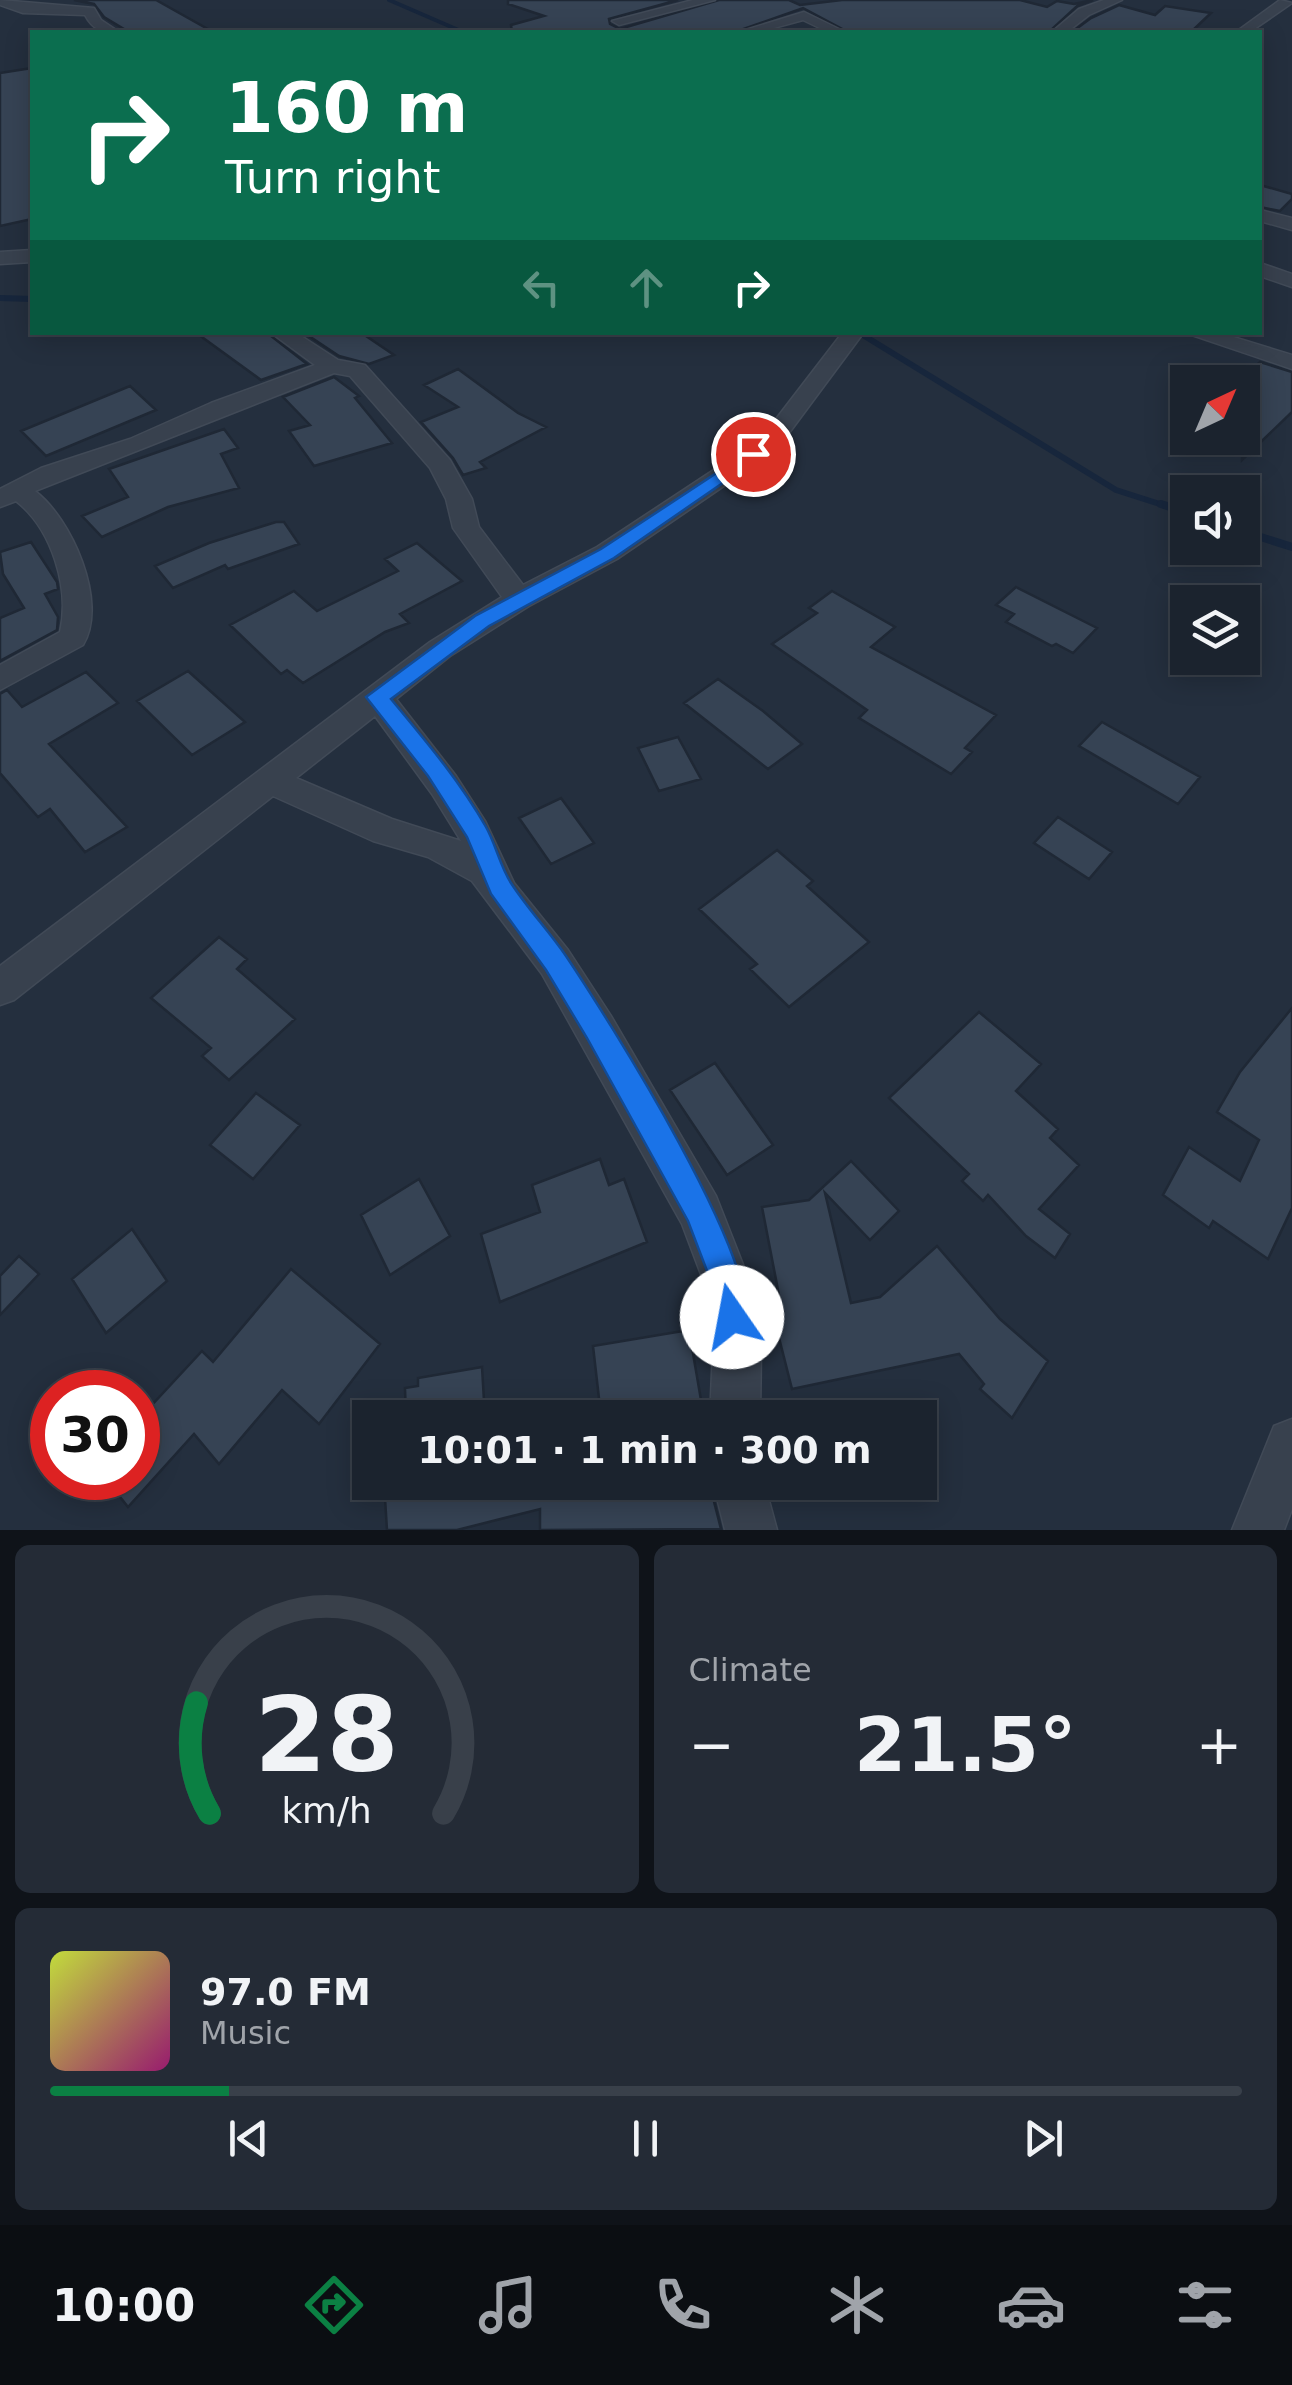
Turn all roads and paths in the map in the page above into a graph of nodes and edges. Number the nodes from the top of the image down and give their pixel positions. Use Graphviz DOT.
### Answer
graph roads {
  1 [pos="709,0"];
  2 [pos="798,0"];
  3 [pos="1116,0"];
  4 [pos="1288,0"];
  5 [pos="0,2"];
  6 [pos="804,16"];
  7 [pos="108,30"];
  8 [pos="636,30"];
  9 [pos="753,30"];
  10 [pos="834,30"];
  11 [pos="1062,30"];
  12 [pos="1245,30"];
  13 [pos="1262,216"];
  14 [pos="1292,224"];
  15 [pos="30,256"];
  16 [pos="0,258"];
  17 [pos="1262,270"];
  18 [pos="1292,281"];
  19 [pos="285,335"];
  20 [pos="1203,335"];
  21 [pos="851,336"];
  22 [pos="1292,362"];
  23 [pos="332,366"];
  24 [pos="9,495"];
  25 [pos="519,598"];
  26 [pos="0,679"];
  27 [pos="377,697"];
  28 [pos="270,780"];
  29 [pos="500,887"];
  30 [pos="0,988"];
  31 [pos="736,1400"];
  32 [pos="1292,1444"];
  33 [pos="743,1500"];
  34 [pos="751,1530"];
  35 [pos="1258,1530"];
  1 -- 8 [label="street"];
  2 -- 6 [label="street"];
  3 -- 11 [label="street"];
  4 -- 12 [label="street"];
  5 -- 7 [label="street"];
  6 -- 9 [label="street"];
  6 -- 10 [label="street"];
  13 -- 14 [label="street"];
  15 -- 16 [label="street"];
  17 -- 18 [label="street"];
  19 -- 23 [label="street"];
  20 -- 22 [label="street"];
  21 -- 25 [label="street"];
  23 -- 24 [label="street"];
  23 -- 25 [label="street"];
  24 -- 26 [label="street"];
  25 -- 27 [label="street"];
  27 -- 28 [label="street"];
  27 -- 29 [label="street"];
  28 -- 29 [label="street"];
  28 -- 30 [label="street"];
  29 -- 31 [label="street"];
  32 -- 35 [label="street"];
  33 -- 34 [label="street"];
}
